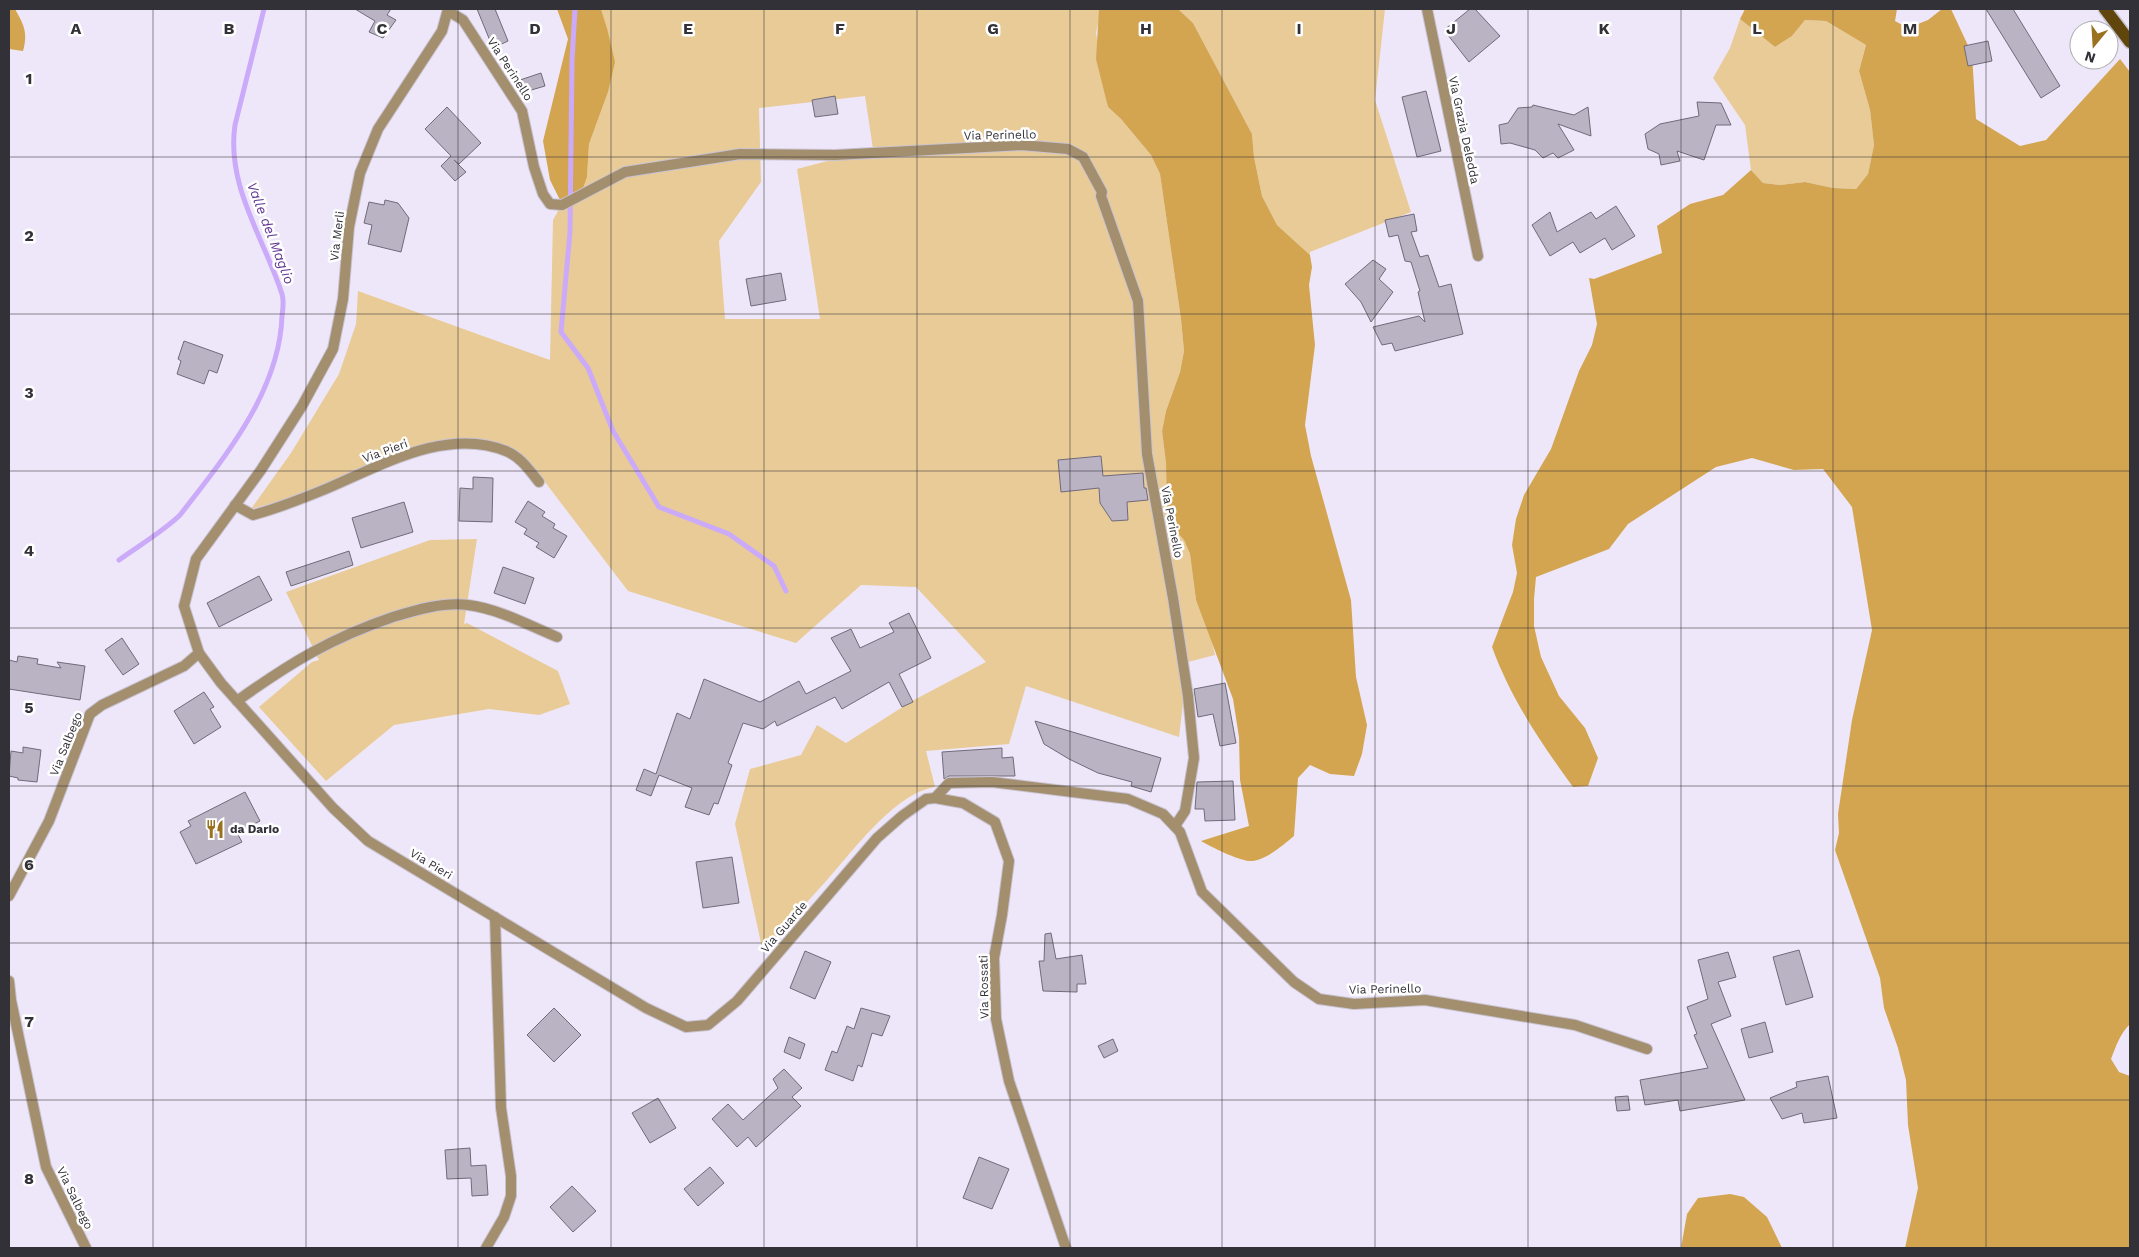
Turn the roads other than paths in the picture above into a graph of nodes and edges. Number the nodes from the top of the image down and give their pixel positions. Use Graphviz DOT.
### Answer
graph roads {
  1 [pos="1426,9"];
  2 [pos="2105,9"];
  3 [pos="448,10"];
  4 [pos="2130,42"];
  5 [pos="1478,256"];
  6 [pos="261,470"];
  7 [pos="540,482"];
  8 [pos="235,506"];
  9 [pos="557,637"];
  10 [pos="199,653"];
  11 [pos="237,701"];
  12 [pos="930,799"];
  13 [pos="1174,826"];
  14 [pos="9,896"];
  15 [pos="495,918"];
  16 [pos="9,981"];
  17 [pos="646,1008"];
  18 [pos="1647,1049"];
  19 [pos="86,1248"];
  20 [pos="486,1248"];
  21 [pos="1066,1248"];
  1 -- 5 [label="street, Via Grazia Deledda"];
  2 -- 4 [label="main road"];
  3 -- 6 [label="street, Via Merli"];
  3 -- 13 [label="street, Via Perinello"];
  6 -- 8 [label="street, Via Pieri"];
  7 -- 8 [label="street, Via Pieri"];
  8 -- 10 [label="street, Via Pieri"];
  9 -- 11 [label="street"];
  10 -- 11 [label="street, Via Pieri"];
  10 -- 14 [label="street, Via Salbego"];
  11 -- 15 [label="street, Via Pieri"];
  12 -- 13 [label="street, Via Perinello"];
  12 -- 17 [label="street, Via Guarde"];
  12 -- 21 [label="street, Via Rossati"];
  13 -- 18 [label="street, Via Perinello"];
  15 -- 17 [label="street, Via Pieri"];
  15 -- 20 [label="street"];
  16 -- 19 [label="street, Via Salbego"];
}
